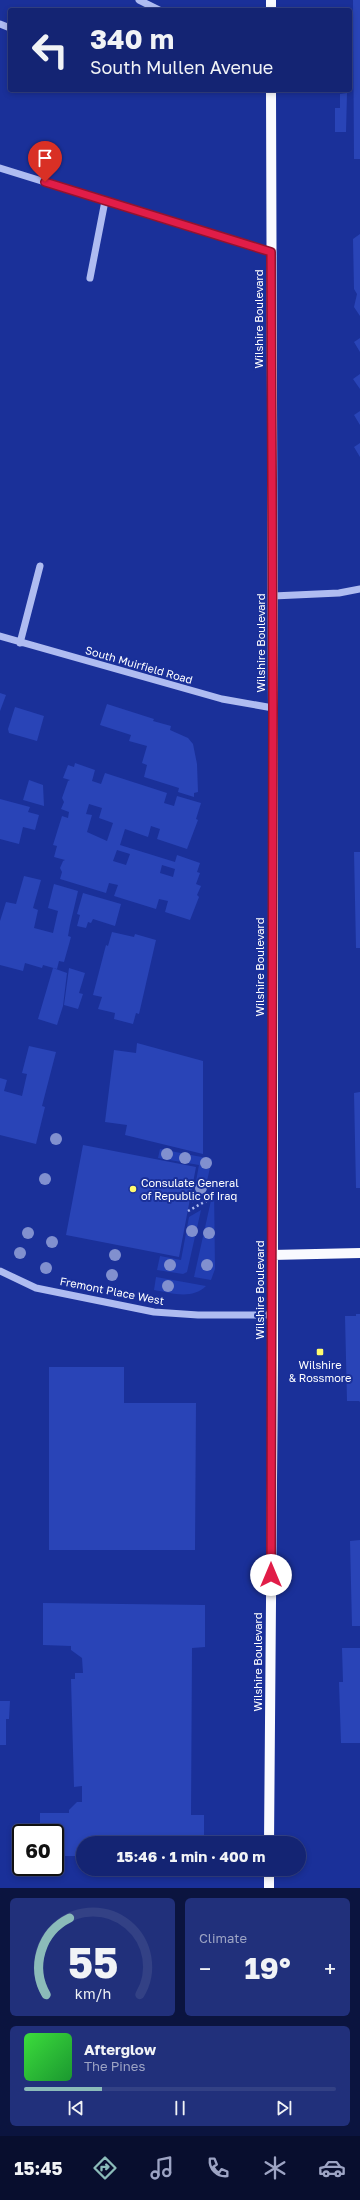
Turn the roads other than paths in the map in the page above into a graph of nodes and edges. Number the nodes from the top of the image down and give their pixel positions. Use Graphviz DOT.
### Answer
graph roads {
  1 [pos="139,0"];
  2 [pos="155,8"];
  3 [pos="271,92"];
  4 [pos="0,168"];
  5 [pos="105,201"];
  6 [pos="271,252"];
  7 [pos="90,278"];
  8 [pos="40,566"];
  9 [pos="360,589"];
  10 [pos="273,596"];
  11 [pos="0,636"];
  12 [pos="20,643"];
  13 [pos="273,708"];
  14 [pos="360,1253"];
  15 [pos="272,1255"];
  16 [pos="0,1271"];
  17 [pos="273,1315"];
  18 [pos="269,1836"];
  19 [pos="269,1876"];
  20 [pos="268,1888"];
  1 -- 2 [label="street"];
  3 -- 6 [label="main road, Wilshire Boulevard"];
  4 -- 5 [label="street"];
  5 -- 6 [label="street"];
  5 -- 7 [label="street"];
  6 -- 10 [label="main road, Wilshire Boulevard"];
  8 -- 12 [label="street"];
  9 -- 10 [label="street"];
  10 -- 13 [label="main road, Wilshire Boulevard"];
  11 -- 12 [label="street, South Muirfield Road"];
  12 -- 13 [label="street, South Muirfield Road"];
  13 -- 15 [label="main road, Wilshire Boulevard"];
  14 -- 15 [label="main road"];
  15 -- 17 [label="main road, Wilshire Boulevard"];
  16 -- 17 [label="street, Fremont Place West"];
  17 -- 18 [label="main road, Wilshire Boulevard"];
  19 -- 20 [label="main road"];
}
